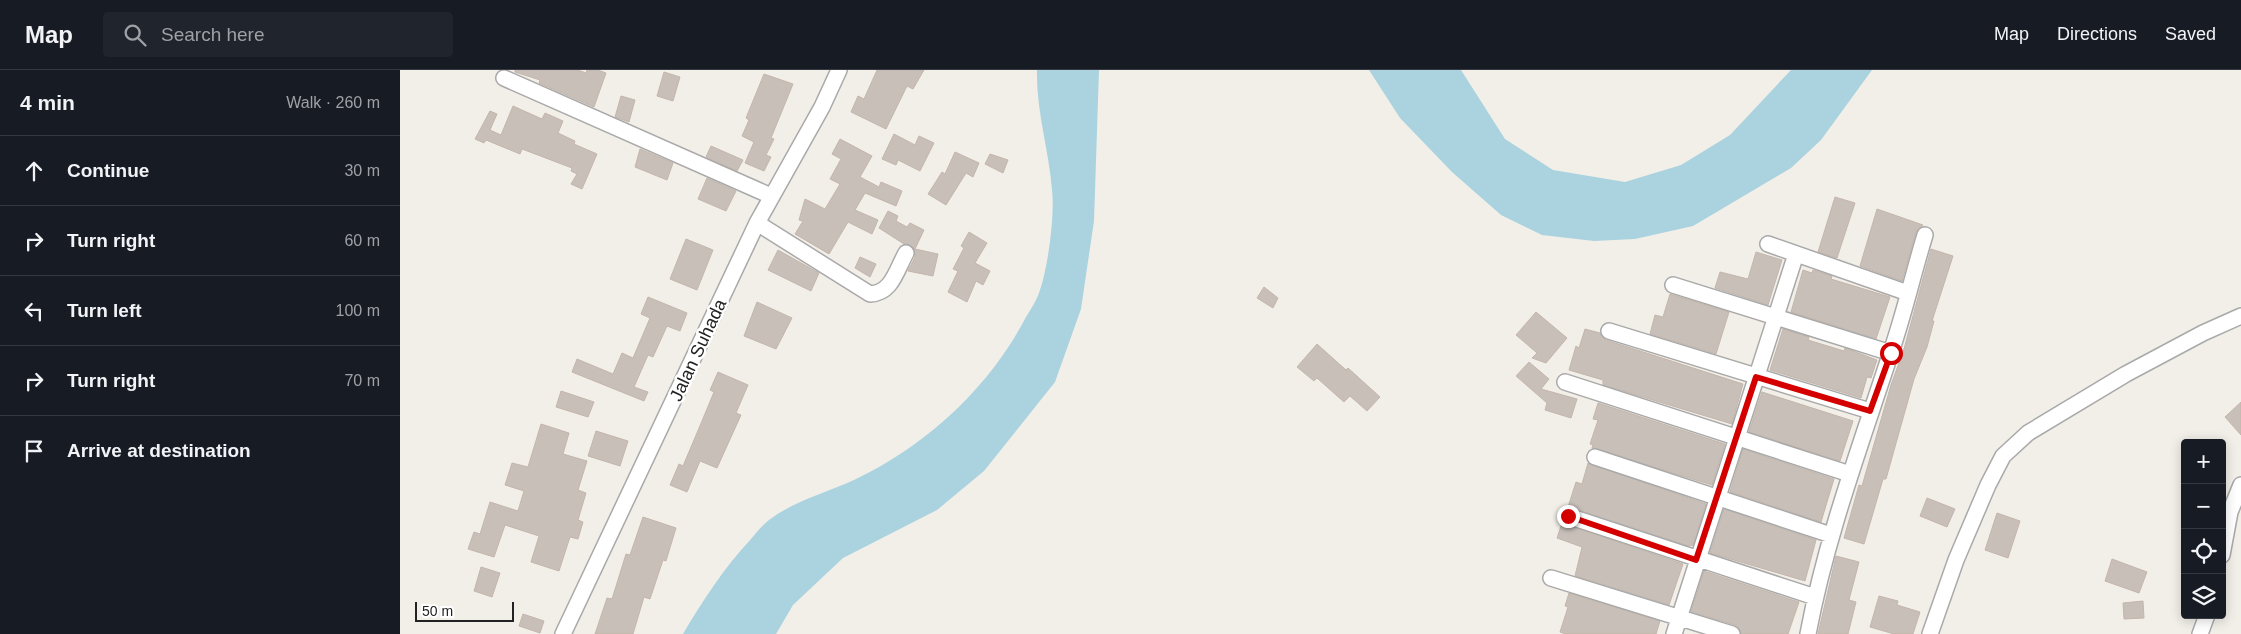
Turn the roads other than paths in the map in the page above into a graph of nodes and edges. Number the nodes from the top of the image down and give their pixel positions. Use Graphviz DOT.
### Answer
graph roads {
  1 [pos="839,70"];
  2 [pos="504,78"];
  3 [pos="771,196"];
  4 [pos="757,223"];
  5 [pos="1925,235"];
  6 [pos="1768,244"];
  7 [pos="906,253"];
  8 [pos="1796,254"];
  9 [pos="1673,285"];
  10 [pos="1908,293"];
  11 [pos="1776,316"];
  12 [pos="2241,316"];
  13 [pos="1609,332"];
  14 [pos="1891,353"];
  15 [pos="1756,377"];
  16 [pos="1565,382"];
  17 [pos="1870,411"];
  18 [pos="1736,436"];
  19 [pos="1595,457"];
  20 [pos="1850,474"];
  21 [pos="2241,485"];
  22 [pos="1718,498"];
  23 [pos="1568,516"];
  24 [pos="2226,534"];
  25 [pos="1831,535"];
  26 [pos="1696,560"];
  27 [pos="1551,578"];
  28 [pos="1815,597"];
  29 [pos="1679,616"];
  30 [pos="2206,619"];
  31 [pos="563,634"];
  32 [pos="1674,634"];
  33 [pos="1732,634"];
  34 [pos="1808,634"];
  35 [pos="1930,634"];
  36 [pos="2200,634"];
  1 -- 3 [label="street, Jalan Suhada"];
  2 -- 3 [label="street"];
  3 -- 4 [label="street, Jalan Suhada"];
  4 -- 7 [label="street"];
  4 -- 31 [label="street, Jalan Suhada"];
  5 -- 10 [label="street"];
  6 -- 8 [label="street"];
  8 -- 10 [label="street"];
  8 -- 11 [label="street"];
  9 -- 11 [label="street"];
  10 -- 14 [label="street"];
  11 -- 14 [label="street"];
  11 -- 15 [label="street"];
  12 -- 35 [label="street"];
  13 -- 15 [label="street"];
  14 -- 17 [label="street"];
  15 -- 17 [label="street"];
  15 -- 18 [label="street"];
  16 -- 18 [label="street"];
  17 -- 20 [label="street"];
  18 -- 20 [label="street"];
  18 -- 22 [label="street"];
  19 -- 22 [label="street"];
  20 -- 25 [label="street"];
  21 -- 24 [label="street"];
  22 -- 25 [label="street"];
  22 -- 26 [label="street"];
  23 -- 26 [label="street"];
  25 -- 28 [label="street"];
  26 -- 28 [label="street"];
  26 -- 29 [label="street"];
  27 -- 29 [label="street"];
  28 -- 34 [label="street"];
  29 -- 32 [label="street"];
  29 -- 33 [label="street"];
  30 -- 36 [label="street"];
}
